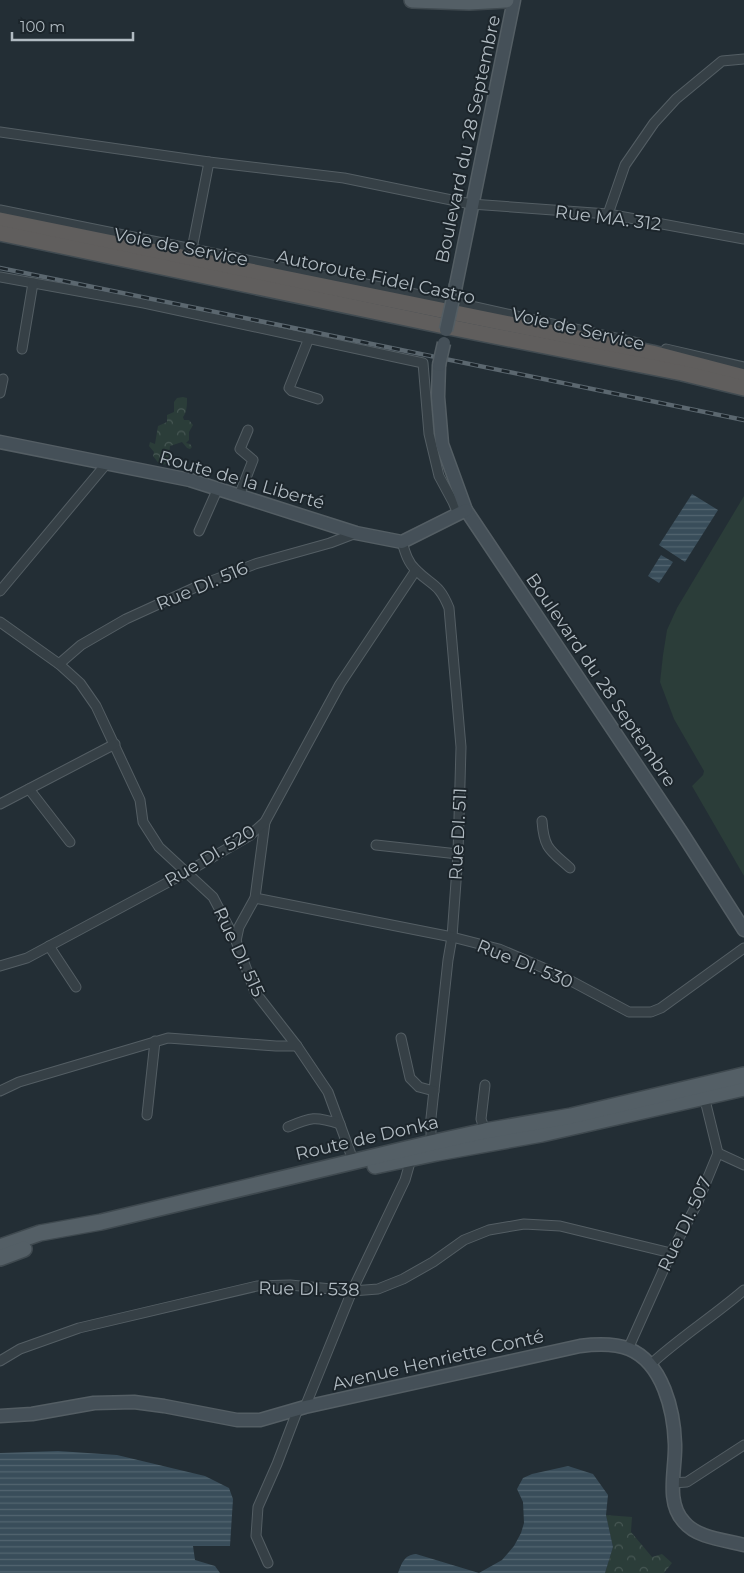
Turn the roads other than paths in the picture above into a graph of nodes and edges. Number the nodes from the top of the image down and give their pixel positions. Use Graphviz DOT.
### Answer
graph roads {
  1 [pos="412,0"];
  2 [pos="506,0"];
  3 [pos="514,0"];
  4 [pos="469,1"];
  5 [pos="744,59"];
  6 [pos="0,132"];
  7 [pos="209,162"];
  8 [pos="472,204"];
  9 [pos="0,210"];
  10 [pos="608,214"];
  11 [pos="0,220"];
  12 [pos="0,233"];
  13 [pos="744,239"];
  14 [pos="192,248"];
  15 [pos="181,270"];
  16 [pos="0,277"];
  17 [pos="33,284"];
  18 [pos="445,336"];
  19 [pos="309,338"];
  20 [pos="22,349"];
  21 [pos="744,367"];
  22 [pos="744,377"];
  23 [pos="3,379"];
  24 [pos="744,388"];
  25 [pos="0,393"];
  26 [pos="744,394"];
  27 [pos="318,399"];
  28 [pos="248,430"];
  29 [pos="0,442"];
  30 [pos="107,463"];
  31 [pos="218,488"];
  32 [pos="239,496"];
  33 [pos="462,512"];
  34 [pos="199,530"];
  35 [pos="356,533"];
  36 [pos="402,542"];
  37 [pos="416,570"];
  38 [pos="0,591"];
  39 [pos="0,622"];
  40 [pos="60,664"];
  41 [pos="115,744"];
  42 [pos="29,789"];
  43 [pos="0,804"];
  44 [pos="542,821"];
  45 [pos="265,822"];
  46 [pos="70,842"];
  47 [pos="376,845"];
  48 [pos="458,854"];
  49 [pos="570,868"];
  50 [pos="187,872"];
  51 [pos="255,898"];
  52 [pos="744,930"];
  53 [pos="452,937"];
  54 [pos="236,941"];
  55 [pos="49,946"];
  56 [pos="744,948"];
  57 [pos="0,966"];
  58 [pos="76,987"];
  59 [pos="401,1038"];
  60 [pos="155,1041"];
  61 [pos="297,1046"];
  62 [pos="744,1076"];
  63 [pos="485,1085"];
  64 [pos="744,1088"];
  65 [pos="0,1091"];
  66 [pos="434,1091"];
  67 [pos="704,1096"];
  68 [pos="148,1115"];
  69 [pos="340,1124"];
  70 [pos="288,1127"];
  71 [pos="485,1131"];
  72 [pos="431,1142"];
  73 [pos="718,1153"];
  74 [pos="411,1159"];
  75 [pos="353,1160"];
  76 [pos="744,1165"];
  77 [pos="0,1247"];
  78 [pos="671,1253"];
  79 [pos="0,1258"];
  80 [pos="744,1290"];
  81 [pos="352,1292"];
  82 [pos="628,1349"];
  83 [pos="0,1361"];
  84 [pos="650,1365"];
  85 [pos="301,1408"];
  86 [pos="0,1416"];
  87 [pos="744,1445"];
  88 [pos="672,1483"];
  89 [pos="741,1541"];
  90 [pos="268,1562"];
  1 -- 4 [label="main road"];
  2 -- 4 [label="main road"];
  3 -- 8 [label="main road, Boulevard du 28 Septembre"];
  5 -- 10 [label="street"];
  6 -- 7 [label="street, Rue MA. 312"];
  7 -- 8 [label="street, Rue MA. 312"];
  7 -- 14 [label="street"];
  8 -- 10 [label="street, Rue MA. 312"];
  8 -- 18 [label="main road, Boulevard du 28 Septembre, bridge"];
  9 -- 14 [label="street, Voie de Service"];
  10 -- 13 [label="street, Rue MA. 312"];
  11 -- 22 [label="highway, Autoroute Fidel Castro"];
  12 -- 15 [label="highway, Autoroute Fidel Castro"];
  14 -- 21 [label="street, Voie de Service"];
  15 -- 18 [label="highway"];
  15 -- 24 [label="highway, Autoroute Fidel Castro"];
  16 -- 17 [label="street"];
  17 -- 19 [label="street"];
  17 -- 20 [label="street"];
  18 -- 26 [label="highway"];
  18 -- 33 [label="main road, Boulevard du 28 Septembre, bridge"];
  19 -- 27 [label="street"];
  19 -- 33 [label="street"];
  23 -- 25 [label="street"];
  28 -- 32 [label="street"];
  29 -- 30 [label="main road, Route de la Liberté"];
  30 -- 31 [label="main road, Route de la Liberté"];
  30 -- 38 [label="street"];
  31 -- 32 [label="main road, Route de la Liberté"];
  31 -- 34 [label="street"];
  32 -- 35 [label="main road, Route de la Liberté"];
  33 -- 36 [label="main road"];
  33 -- 52 [label="main road, Boulevard du 28 Septembre"];
  35 -- 36 [label="main road, Route de la Liberté"];
  35 -- 40 [label="street, Rue DI. 516"];
  36 -- 37 [label="street, Rue DI. 511"];
  37 -- 45 [label="street, Rue DI. 520"];
  37 -- 48 [label="street, Rue DI. 511"];
  39 -- 40 [label="street, Rue DI. 515"];
  40 -- 41 [label="street, Rue DI. 515"];
  41 -- 42 [label="street"];
  41 -- 50 [label="street, Rue DI. 515"];
  42 -- 43 [label="street"];
  42 -- 46 [label="street"];
  44 -- 49 [label="street"];
  45 -- 50 [label="street, Rue DI. 520"];
  45 -- 51 [label="street"];
  47 -- 48 [label="street"];
  48 -- 53 [label="street, Rue DI. 511"];
  50 -- 54 [label="street, Rue DI. 515"];
  50 -- 55 [label="street, Rue DI. 520"];
  51 -- 53 [label="street, Rue DI. 530"];
  51 -- 54 [label="street"];
  53 -- 56 [label="street, Rue DI. 530"];
  53 -- 66 [label="street, Rue DI. 511"];
  54 -- 61 [label="street, Rue DI. 515"];
  55 -- 57 [label="street, Rue DI. 520"];
  55 -- 58 [label="street"];
  59 -- 66 [label="street"];
  60 -- 61 [label="street"];
  60 -- 65 [label="street"];
  60 -- 68 [label="street"];
  61 -- 69 [label="street, Rue DI. 515"];
  62 -- 71 [label="main road, Route de Donka"];
  63 -- 71 [label="street"];
  64 -- 67 [label="main road, Route de Donka"];
  66 -- 72 [label="street, Rue DI. 511"];
  67 -- 73 [label="street"];
  67 -- 74 [label="main road, Route de Donka"];
  69 -- 70 [label="street"];
  69 -- 75 [label="street, Rue DI. 515"];
  71 -- 72 [label="main road, Route de Donka"];
  72 -- 75 [label="main road, Route de Donka"];
  73 -- 76 [label="street"];
  73 -- 78 [label="street, Rue DI. 507"];
  74 -- 79 [label="main road, Route de Donka"];
  74 -- 81 [label="street"];
  75 -- 77 [label="main road, Route de Donka"];
  78 -- 81 [label="street, Rue DI. 538"];
  78 -- 82 [label="street, Rue DI. 507"];
  80 -- 84 [label="street"];
  81 -- 83 [label="street, Rue DI. 538"];
  81 -- 85 [label="street"];
  82 -- 84 [label="main road, Avenue Henriette Conté"];
  82 -- 85 [label="main road, Avenue Henriette Conté"];
  84 -- 88 [label="main road, Avenue Henriette Conté"];
  85 -- 86 [label="main road, Avenue Henriette Conté"];
  85 -- 90 [label="street"];
  87 -- 88 [label="street"];
  88 -- 89 [label="main road, Avenue Henriette Conté"];
}
